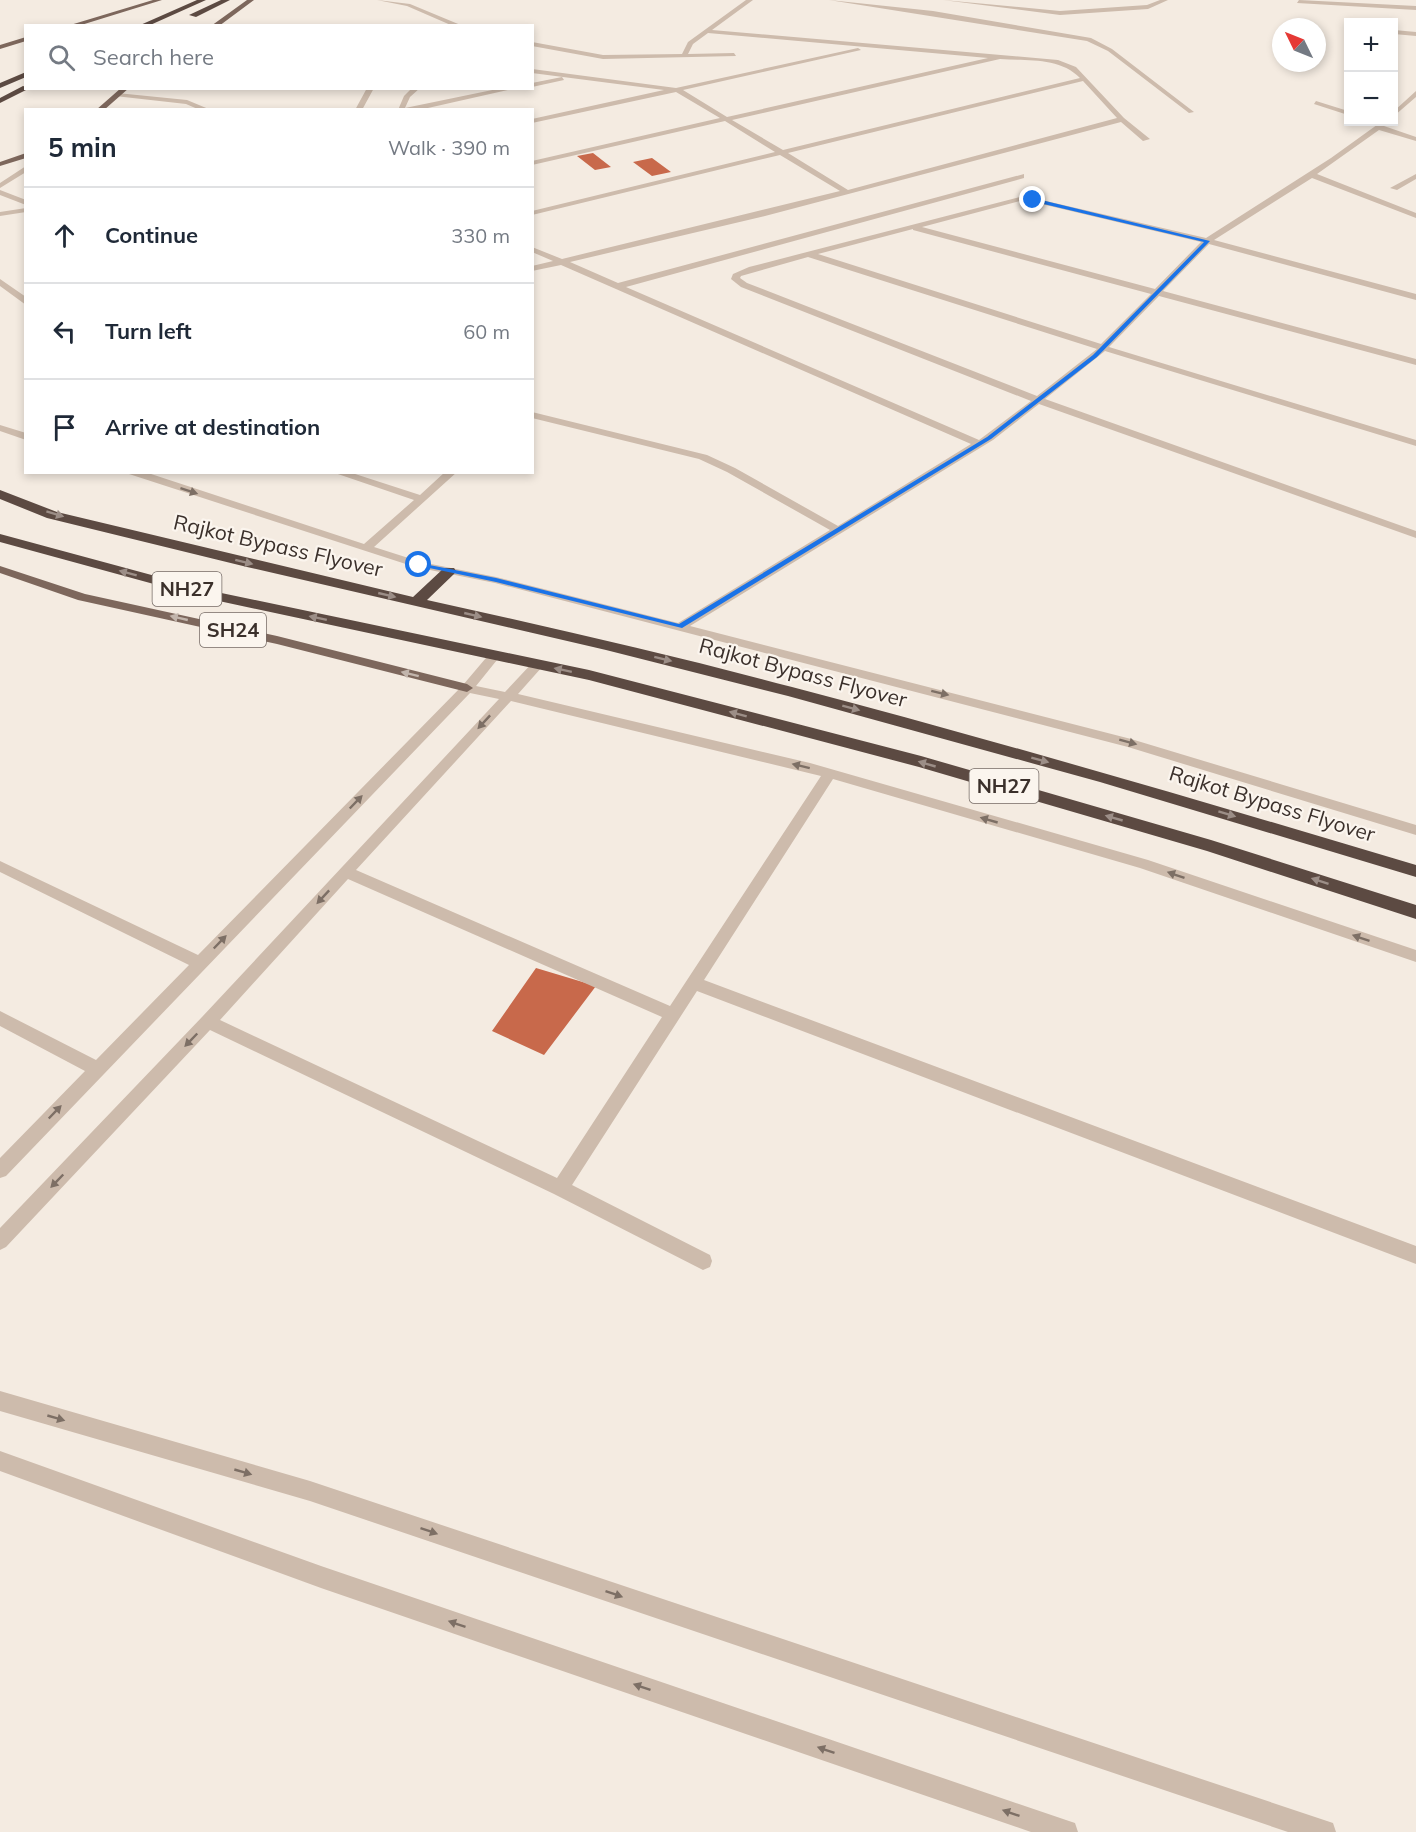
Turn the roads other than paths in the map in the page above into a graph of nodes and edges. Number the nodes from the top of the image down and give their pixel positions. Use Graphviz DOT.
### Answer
graph roads {
  1 [pos="159,0"];
  2 [pos="203,0"];
  3 [pos="227,0"];
  4 [pos="258,0"];
  5 [pos="380,0"];
  6 [pos="750,0"];
  7 [pos="832,0"];
  8 [pos="945,0"];
  9 [pos="1165,0"];
  10 [pos="250,1"];
  11 [pos="1299,2"];
  12 [pos="1416,8"];
  13 [pos="933,13"];
  14 [pos="188,17"];
  15 [pos="77,24"];
  16 [pos="146,24"];
  17 [pos="217,24"];
  18 [pos="455,24"];
  19 [pos="705,31"];
  20 [pos="1398,32"];
  21 [pos="1416,34"];
  22 [pos="24,40"];
  23 [pos="534,44"];
  24 [pos="0,47"];
  25 [pos="871,47"];
  26 [pos="734,55"];
  27 [pos="684,56"];
  28 [pos="1004,56"];
  29 [pos="534,71"];
  30 [pos="24,75"];
  31 [pos="578,76"];
  32 [pos="1085,78"];
  33 [pos="534,85"];
  34 [pos="0,86"];
  35 [pos="24,89"];
  36 [pos="123,90"];
  37 [pos="370,90"];
  38 [pos="414,90"];
  39 [pos="504,90"];
  40 [pos="678,90"];
  41 [pos="1416,93"];
  42 [pos="117,95"];
  43 [pos="0,101"];
  44 [pos="1316,104"];
  45 [pos="101,108"];
  46 [pos="202,108"];
  47 [pos="359,108"];
  48 [pos="402,108"];
  49 [pos="416,108"];
  50 [pos="1398,110"];
  51 [pos="1191,112"];
  52 [pos="1344,112"];
  53 [pos="1122,119"];
  54 [pos="728,120"];
  55 [pos="534,121"];
  56 [pos="1377,126"];
  57 [pos="1388,126"];
  58 [pos="1146,139"];
  59 [pos="1416,139"];
  60 [pos="780,152"];
  61 [pos="24,156"];
  62 [pos="0,164"];
  63 [pos="534,164"];
  64 [pos="24,169"];
  65 [pos="1309,174"];
  66 [pos="1020,176"];
  67 [pos="1416,176"];
  68 [pos="0,186"];
  69 [pos="1394,188"];
  70 [pos="845,191"];
  71 [pos="0,192"];
  72 [pos="24,202"];
  73 [pos="24,210"];
  74 [pos="534,213"];
  75 [pos="0,214"];
  76 [pos="1416,216"];
  77 [pos="916,228"];
  78 [pos="1207,241"];
  79 [pos="534,250"];
  80 [pos="811,255"];
  81 [pos="560,261"];
  82 [pos="534,268"];
  83 [pos="0,282"];
  84 [pos="618,286"];
  85 [pos="1156,293"];
  86 [pos="1416,297"];
  87 [pos="24,300"];
  88 [pos="1103,348"];
  89 [pos="1416,363"];
  90 [pos="1038,400"];
  91 [pos="534,416"];
  92 [pos="0,428"];
  93 [pos="24,435"];
  94 [pos="1416,443"];
  95 [pos="979,444"];
  96 [pos="139,474"];
  97 [pos="343,474"];
  98 [pos="451,474"];
  99 [pos="0,494"];
  100 [pos="422,499"];
  101 [pos="838,530"];
  102 [pos="1416,535"];
  103 [pos="0,538"];
  104 [pos="366,548"];
  105 [pos="0,569"];
  106 [pos="449,571"];
  107 [pos="416,602"];
  108 [pos="680,627"];
  109 [pos="495,655"];
  110 [pos="538,664"];
  111 [pos="466,688"];
  112 [pos="508,696"];
  113 [pos="829,774"];
  114 [pos="1416,830"];
  115 [pos="0,866"];
  116 [pos="1416,871"];
  117 [pos="346,872"];
  118 [pos="1416,912"];
  119 [pos="1416,956"];
  120 [pos="200,963"];
  121 [pos="694,983"];
  122 [pos="674,1015"];
  123 [pos="0,1018"];
  124 [pos="208,1022"];
  125 [pos="97,1069"];
  126 [pos="0,1170"];
  127 [pos="560,1188"];
  128 [pos="0,1241"];
  129 [pos="1416,1255"];
  130 [pos="703,1261"];
  131 [pos="0,1401"];
  132 [pos="0,1461"];
  133 [pos="1066,1832"];
  134 [pos="1324,1832"];
  1 -- 15 [label="main road"];
  2 -- 16 [label="highway"];
  3 -- 14 [label="highway"];
  4 -- 10 [label="street"];
  5 -- 18 [label="street"];
  6 -- 19 [label="street"];
  7 -- 13 [label="street"];
  8 -- 9 [label="street"];
  8 -- 13 [label="street"];
  10 -- 17 [label="main road"];
  11 -- 12 [label="street"];
  13 -- 51 [label="street"];
  19 -- 25 [label="street"];
  19 -- 27 [label="street"];
  20 -- 21 [label="street"];
  22 -- 24 [label="main road"];
  23 -- 27 [label="street"];
  25 -- 28 [label="street"];
  25 -- 40 [label="street"];
  26 -- 27 [label="street"];
  28 -- 32 [label="street"];
  28 -- 54 [label="street"];
  29 -- 31 [label="street"];
  30 -- 34 [label="highway"];
  31 -- 33 [label="street"];
  31 -- 40 [label="street"];
  32 -- 53 [label="street"];
  32 -- 60 [label="street"];
  35 -- 43 [label="highway"];
  36 -- 42 [label="main road"];
  37 -- 47 [label="street"];
  38 -- 48 [label="street"];
  39 -- 49 [label="street"];
  40 -- 54 [label="street"];
  40 -- 55 [label="street"];
  41 -- 50 [label="street"];
  42 -- 45 [label="main road"];
  42 -- 46 [label="street"];
  44 -- 52 [label="street"];
  53 -- 58 [label="street"];
  53 -- 70 [label="street"];
  54 -- 60 [label="street"];
  54 -- 63 [label="street"];
  56 -- 65 [label="street"];
  57 -- 59 [label="street"];
  60 -- 70 [label="street"];
  60 -- 74 [label="street"];
  61 -- 62 [label="main road"];
  64 -- 68 [label="street"];
  65 -- 76 [label="street"];
  65 -- 78 [label="street"];
  66 -- 84 [label="street"];
  67 -- 69 [label="street"];
  70 -- 81 [label="street"];
  71 -- 72 [label="street"];
  73 -- 75 [label="street"];
  77 -- 78 [label="street"];
  77 -- 80 [label="street"];
  77 -- 85 [label="street"];
  78 -- 85 [label="street"];
  78 -- 86 [label="street"];
  79 -- 81 [label="street"];
  80 -- 88 [label="street"];
  80 -- 90 [label="street"];
  81 -- 82 [label="street"];
  81 -- 84 [label="street"];
  83 -- 87 [label="street"];
  84 -- 95 [label="street"];
  85 -- 88 [label="street"];
  85 -- 89 [label="street"];
  88 -- 90 [label="street"];
  88 -- 94 [label="street"];
  90 -- 95 [label="street"];
  90 -- 102 [label="street"];
  91 -- 101 [label="street"];
  92 -- 93 [label="street"];
  95 -- 101 [label="street"];
  96 -- 104 [label="street, one-way"];
  97 -- 100 [label="street"];
  98 -- 100 [label="street"];
  99 -- 107 [label="highway, Rajkot Bypass Flyover / NH27, one-way"];
  100 -- 104 [label="street"];
  101 -- 108 [label="street"];
  109 -- 103 [label="highway, NH27, one-way"];
  104 -- 106 [label="street"];
  111 -- 105 [label="main road, SH24, one-way"];
  106 -- 107 [label="highway"];
  106 -- 108 [label="street"];
  107 -- 116 [label="highway, Rajkot Bypass Flyover / NH27, one-way"];
  108 -- 114 [label="street, one-way"];
  109 -- 110 [label="highway, NH27"];
  109 -- 111 [label="street"];
  110 -- 112 [label="street"];
  118 -- 110 [label="highway, NH27, one-way"];
  111 -- 112 [label="street"];
  120 -- 111 [label="street, one-way"];
  113 -- 112 [label="street, one-way"];
  112 -- 117 [label="street, one-way"];
  119 -- 113 [label="street, one-way"];
  113 -- 121 [label="street"];
  115 -- 120 [label="street"];
  117 -- 122 [label="street"];
  117 -- 124 [label="street, one-way"];
  120 -- 125 [label="street"];
  121 -- 122 [label="street"];
  121 -- 129 [label="street"];
  122 -- 127 [label="street"];
  123 -- 125 [label="street"];
  124 -- 127 [label="street"];
  124 -- 128 [label="street, one-way"];
  126 -- 125 [label="street, one-way"];
  127 -- 130 [label="street"];
  131 -- 134 [label="street, one-way"];
  133 -- 132 [label="street, one-way"];
}
